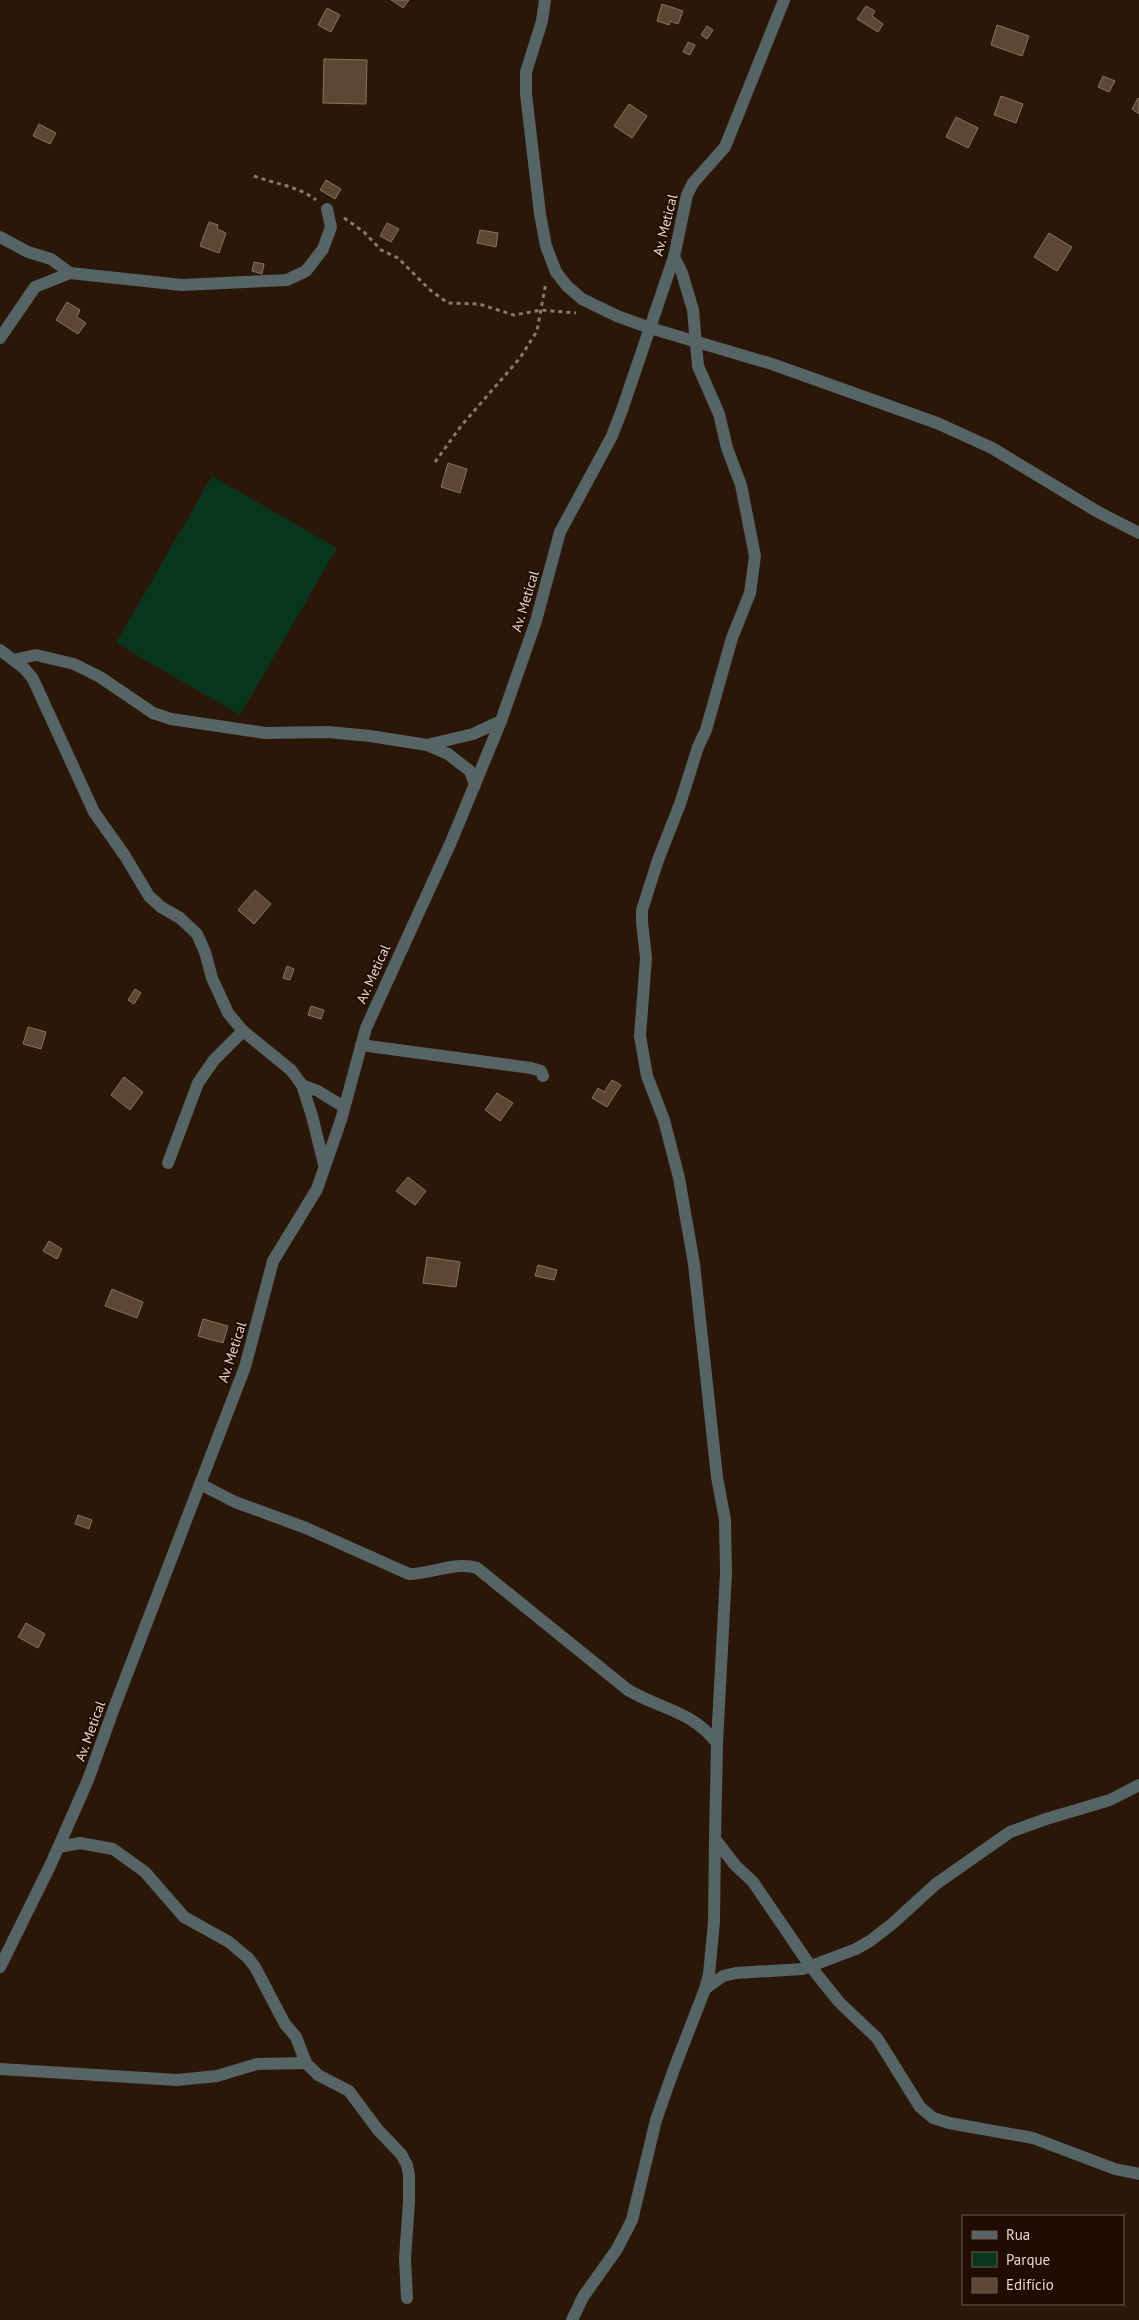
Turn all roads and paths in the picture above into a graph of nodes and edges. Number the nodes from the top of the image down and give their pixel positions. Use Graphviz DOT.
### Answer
graph roads {
  1 [pos="545,0"];
  2 [pos="784,0"];
  3 [pos="254,176"];
  4 [pos="327,209"];
  5 [pos="0,237"];
  6 [pos="674,257"];
  7 [pos="554,266"];
  8 [pos="70,273"];
  9 [pos="598,307"];
  10 [pos="541,310"];
  11 [pos="650,328"];
  12 [pos="0,338"];
  13 [pos="695,341"];
  14 [pos="435,462"];
  15 [pos="1139,533"];
  16 [pos="0,650"];
  17 [pos="12,660"];
  18 [pos="501,721"];
  19 [pos="427,745"];
  20 [pos="475,785"];
  21 [pos="244,1031"];
  22 [pos="362,1045"];
  23 [pos="543,1076"];
  24 [pos="351,1083"];
  25 [pos="302,1085"];
  26 [pos="318,1091"];
  27 [pos="344,1108"];
  28 [pos="168,1163"];
  29 [pos="324,1164"];
  30 [pos="200,1484"];
  31 [pos="717,1743"];
  32 [pos="1139,1785"];
  33 [pos="714,1839"];
  34 [pos="59,1847"];
  35 [pos="0,1967"];
  36 [pos="811,1967"];
  37 [pos="705,1989"];
  38 [pos="306,2063"];
  39 [pos="0,2069"];
  40 [pos="1139,2174"];
  41 [pos="407,2298"];
  42 [pos="572,2320"];
  1 -- 7 [label="street"];
  2 -- 6 [label="street, Av. Metical"];
  3 -- 4 [label="path"];
  4 -- 8 [label="street"];
  4 -- 10 [label="path"];
  5 -- 8 [label="street"];
  6 -- 11 [label="street, Av. Metical"];
  6 -- 13 [label="street"];
  7 -- 9 [label="street"];
  7 -- 10 [label="path"];
  8 -- 12 [label="street"];
  9 -- 10 [label="path"];
  9 -- 11 [label="street"];
  10 -- 14 [label="path"];
  11 -- 13 [label="street"];
  11 -- 18 [label="street, Av. Metical"];
  13 -- 15 [label="street"];
  13 -- 31 [label="street"];
  16 -- 17 [label="street"];
  17 -- 19 [label="street"];
  17 -- 21 [label="street"];
  18 -- 19 [label="street"];
  18 -- 20 [label="street, Av. Metical"];
  19 -- 20 [label="street"];
  20 -- 22 [label="street, Av. Metical"];
  21 -- 25 [label="street"];
  21 -- 28 [label="street"];
  22 -- 23 [label="street"];
  22 -- 24 [label="street, Av. Metical"];
  24 -- 26 [label="street"];
  24 -- 27 [label="street, Av. Metical"];
  25 -- 26 [label="street"];
  25 -- 29 [label="street"];
  26 -- 27 [label="street"];
  27 -- 29 [label="street, Av. Metical"];
  29 -- 30 [label="street, Av. Metical"];
  30 -- 31 [label="street"];
  30 -- 34 [label="street, Av. Metical"];
  31 -- 33 [label="street"];
  32 -- 36 [label="street"];
  33 -- 36 [label="street"];
  33 -- 37 [label="street"];
  34 -- 35 [label="street, Av. Metical"];
  34 -- 38 [label="street"];
  36 -- 37 [label="street"];
  36 -- 40 [label="street"];
  37 -- 42 [label="street"];
  38 -- 39 [label="street"];
  38 -- 41 [label="street"];
}
